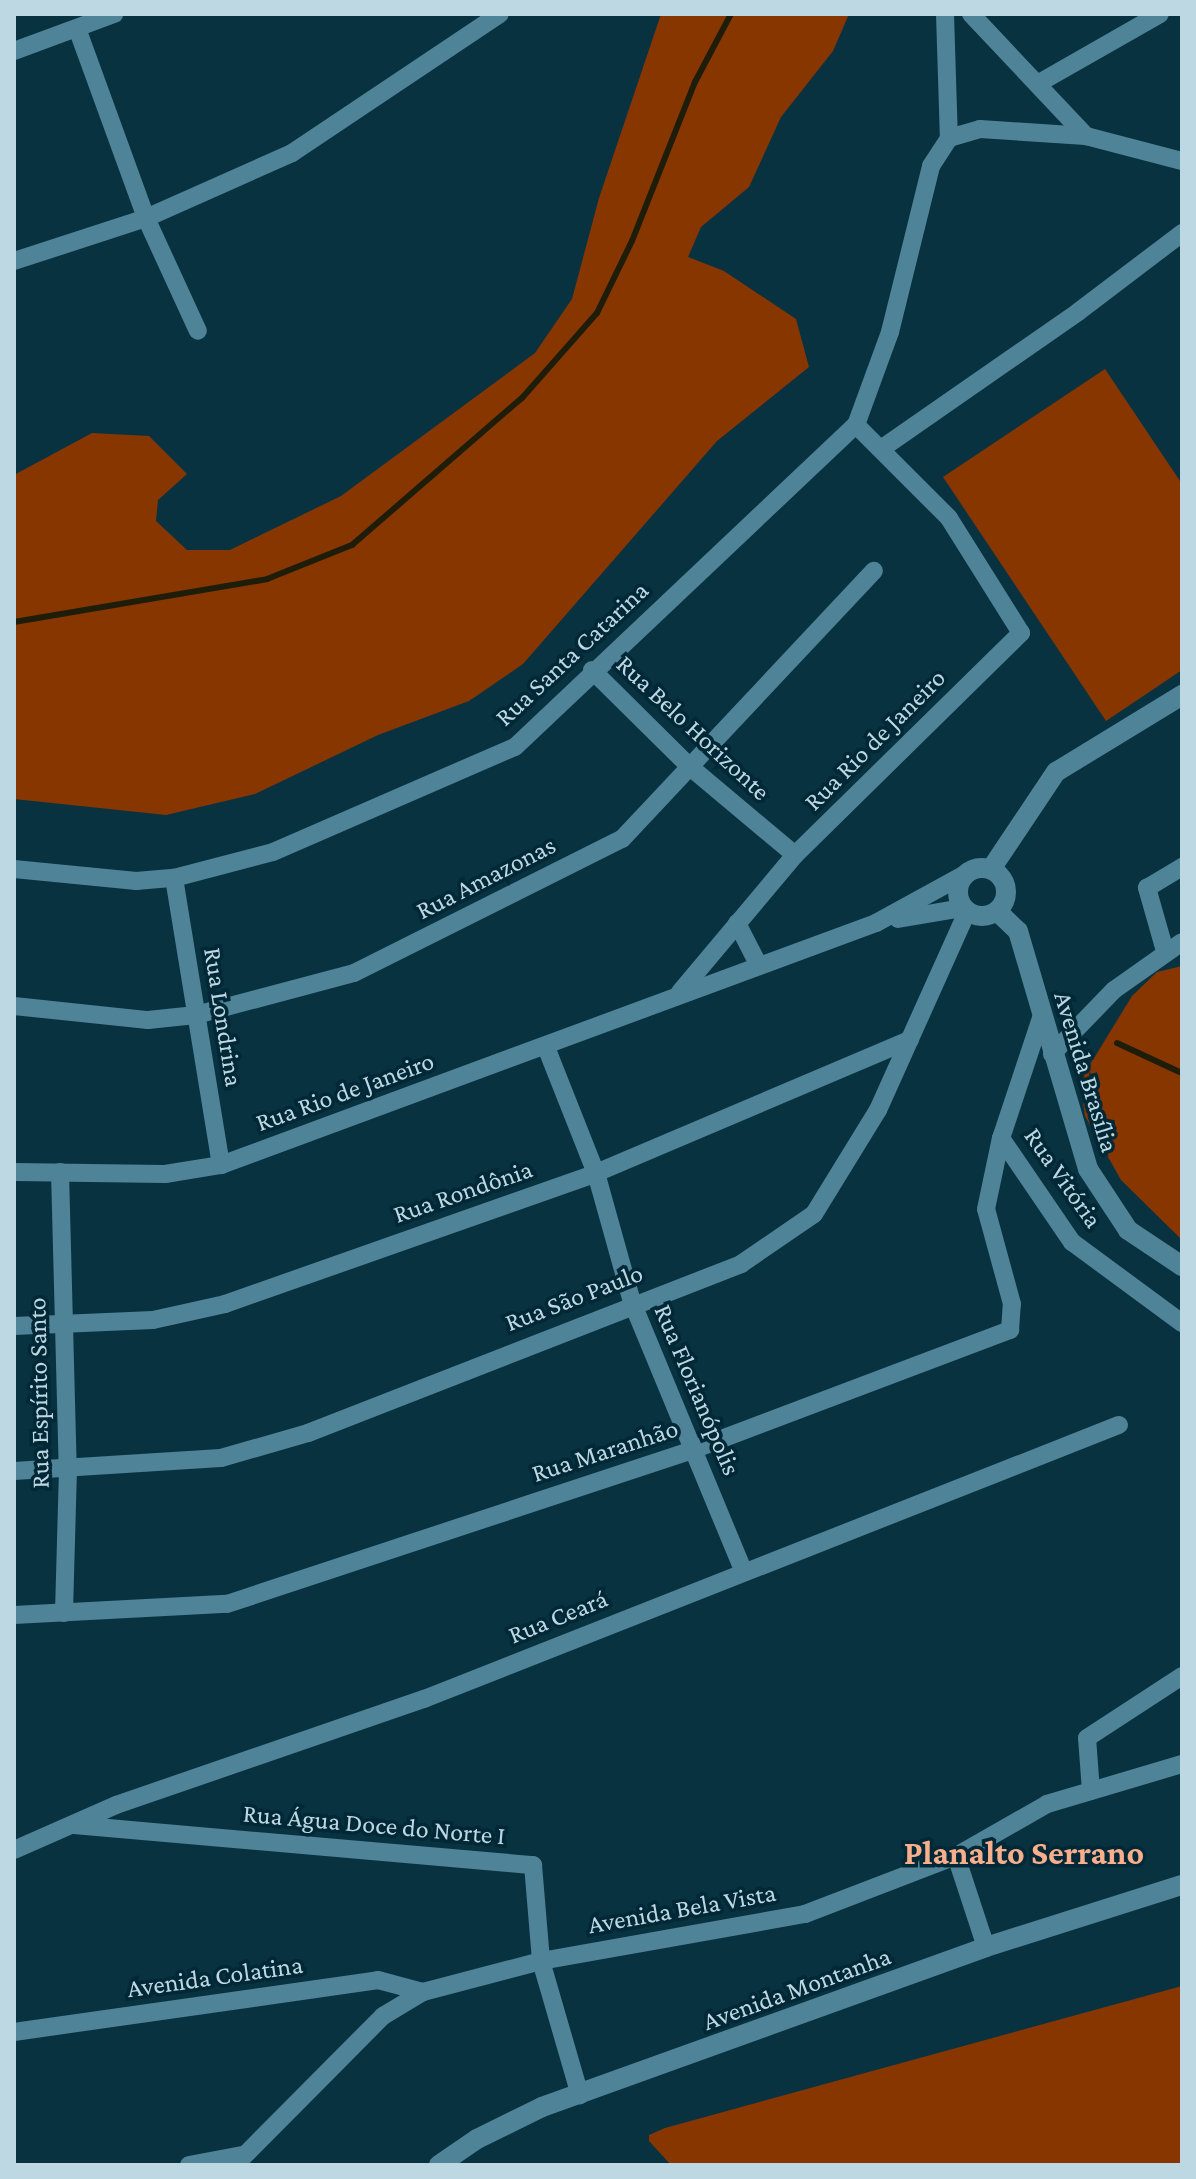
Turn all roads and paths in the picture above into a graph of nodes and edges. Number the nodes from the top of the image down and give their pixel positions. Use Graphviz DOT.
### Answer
graph roads {
  1 [pos="114,14"];
  2 [pos="500,14"];
  3 [pos="945,14"];
  4 [pos="971,14"];
  5 [pos="1160,14"];
  6 [pos="78,31"];
  7 [pos="14,51"];
  8 [pos="1039,83"];
  9 [pos="1086,136"];
  10 [pos="949,138"];
  11 [pos="1182,161"];
  12 [pos="146,218"];
  13 [pos="1182,233"];
  14 [pos="14,261"];
  15 [pos="198,331"];
  16 [pos="856,425"];
  17 [pos="881,449"];
  18 [pos="874,571"];
  19 [pos="592,670"];
  20 [pos="1182,695"];
  21 [pos="689,766"];
  22 [pos="795,855"];
  23 [pos="1182,867"];
  24 [pos="14,869"];
  25 [pos="991,869"];
  26 [pos="965,874"];
  27 [pos="174,878"];
  28 [pos="965,910"];
  29 [pos="997,911"];
  30 [pos="737,923"];
  31 [pos="876,923"];
  32 [pos="1182,942"];
  33 [pos="1165,951"];
  34 [pos="758,964"];
  35 [pos="680,992"];
  36 [pos="14,1006"];
  37 [pos="196,1015"];
  38 [pos="1041,1018"];
  39 [pos="910,1040"];
  40 [pos="546,1047"];
  41 [pos="1052,1054"];
  42 [pos="1001,1138"];
  43 [pos="221,1165"];
  44 [pos="14,1172"];
  45 [pos="60,1172"];
  46 [pos="596,1173"];
  47 [pos="1182,1266"];
  48 [pos="632,1302"];
  49 [pos="1182,1323"];
  50 [pos="65,1325"];
  51 [pos="14,1326"];
  52 [pos="1119,1425"];
  53 [pos="695,1449"];
  54 [pos="68,1469"];
  55 [pos="14,1471"];
  56 [pos="743,1570"];
  57 [pos="64,1613"];
  58 [pos="14,1615"];
  59 [pos="1182,1676"];
  60 [pos="1182,1764"];
  61 [pos="1091,1791"];
  62 [pos="71,1825"];
  63 [pos="14,1850"];
  64 [pos="956,1856"];
  65 [pos="1182,1885"];
  66 [pos="986,1947"];
  67 [pos="541,1961"];
  68 [pos="423,1992"];
  69 [pos="14,2032"];
  70 [pos="580,2095"];
  71 [pos="238,2160"];
  72 [pos="189,2165"];
  73 [pos="439,2165"];
  1 -- 6 [label="street"];
  2 -- 12 [label="street"];
  3 -- 10 [label="street"];
  4 -- 8 [label="street"];
  5 -- 8 [label="street"];
  6 -- 7 [label="street"];
  6 -- 12 [label="street"];
  8 -- 9 [label="street"];
  9 -- 10 [label="street"];
  9 -- 11 [label="street"];
  10 -- 16 [label="street"];
  12 -- 14 [label="street"];
  12 -- 15 [label="street"];
  13 -- 17 [label="street"];
  16 -- 17 [label="street"];
  16 -- 19 [label="street, Rua Santa Catarina"];
  17 -- 22 [label="street, Rua Rio de Janeiro"];
  18 -- 21 [label="street, Rua Amazonas"];
  19 -- 21 [label="street, Rua Belo Horizonte"];
  19 -- 27 [label="street, Rua Santa Catarina"];
  20 -- 25 [label="street"];
  21 -- 22 [label="street, Rua Belo Horizonte"];
  21 -- 37 [label="street, Rua Amazonas"];
  22 -- 30 [label="street, Rua Rio de Janeiro"];
  23 -- 33 [label="street"];
  24 -- 27 [label="street, Rua Santa Catarina"];
  25 -- 26 [label="street"];
  25 -- 29 [label="street"];
  26 -- 28 [label="street"];
  26 -- 31 [label="street, Rua Rio de Janeiro"];
  27 -- 37 [label="street, Rua Londrina"];
  28 -- 29 [label="street"];
  28 -- 31 [label="street, Rua Rio de Janeiro"];
  28 -- 39 [label="street, Rua São Paulo"];
  29 -- 38 [label="street, Avenida Brasília"];
  30 -- 34 [label="street"];
  30 -- 35 [label="street, Rua Rio de Janeiro"];
  31 -- 34 [label="street, Rua Rio de Janeiro"];
  32 -- 33 [label="street"];
  33 -- 41 [label="street"];
  34 -- 35 [label="street, Rua Rio de Janeiro"];
  35 -- 40 [label="street, Rua Rio de Janeiro"];
  36 -- 37 [label="street, Rua Amazonas"];
  37 -- 43 [label="street, Rua Londrina"];
  38 -- 41 [label="street, Avenida Brasília"];
  38 -- 42 [label="street, Rua Vitória"];
  39 -- 46 [label="street, Rua Rondônia"];
  39 -- 48 [label="street, Rua São Paulo"];
  40 -- 43 [label="street, Rua Rio de Janeiro"];
  40 -- 46 [label="street, Rua Florianópolis"];
  41 -- 47 [label="street, Avenida Brasília"];
  42 -- 49 [label="street, Rua Vitória"];
  42 -- 53 [label="street, Rua Maranhão"];
  43 -- 45 [label="street, Rua Rio de Janeiro"];
  44 -- 45 [label="street, Rua Rio de Janeiro"];
  45 -- 50 [label="street, Rua Espírito Santo"];
  46 -- 48 [label="street, Rua Florianópolis"];
  46 -- 50 [label="street, Rua Rondônia"];
  48 -- 53 [label="street, Rua Florianópolis"];
  48 -- 54 [label="street, Rua São Paulo"];
  50 -- 51 [label="street, Rua Rondônia"];
  50 -- 54 [label="street, Rua Espírito Santo"];
  52 -- 56 [label="street, Rua Ceará"];
  53 -- 56 [label="street, Rua Florianópolis"];
  53 -- 57 [label="street, Rua Maranhão"];
  54 -- 55 [label="street, Rua São Paulo"];
  54 -- 57 [label="street, Rua Espírito Santo"];
  56 -- 62 [label="street, Rua Ceará"];
  57 -- 58 [label="street, Rua Maranhão"];
  59 -- 61 [label="street"];
  60 -- 61 [label="street, Avenida Bela Vista"];
  61 -- 64 [label="street, Avenida Bela Vista"];
  62 -- 63 [label="street, Rua Ceará"];
  62 -- 67 [label="street, Rua Água Doce do Norte I"];
  64 -- 66 [label="street"];
  64 -- 67 [label="street, Avenida Bela Vista"];
  65 -- 66 [label="street, Avenida Montanha"];
  66 -- 70 [label="street, Avenida Montanha"];
  67 -- 68 [label="street, Avenida Bela Vista"];
  67 -- 70 [label="street, Rua Água Doce do Norte I"];
  68 -- 69 [label="street, Avenida Colatina"];
  68 -- 71 [label="street, Avenida Bela Vista"];
  70 -- 73 [label="street, Avenida Montanha"];
  71 -- 72 [label="street"];
}
